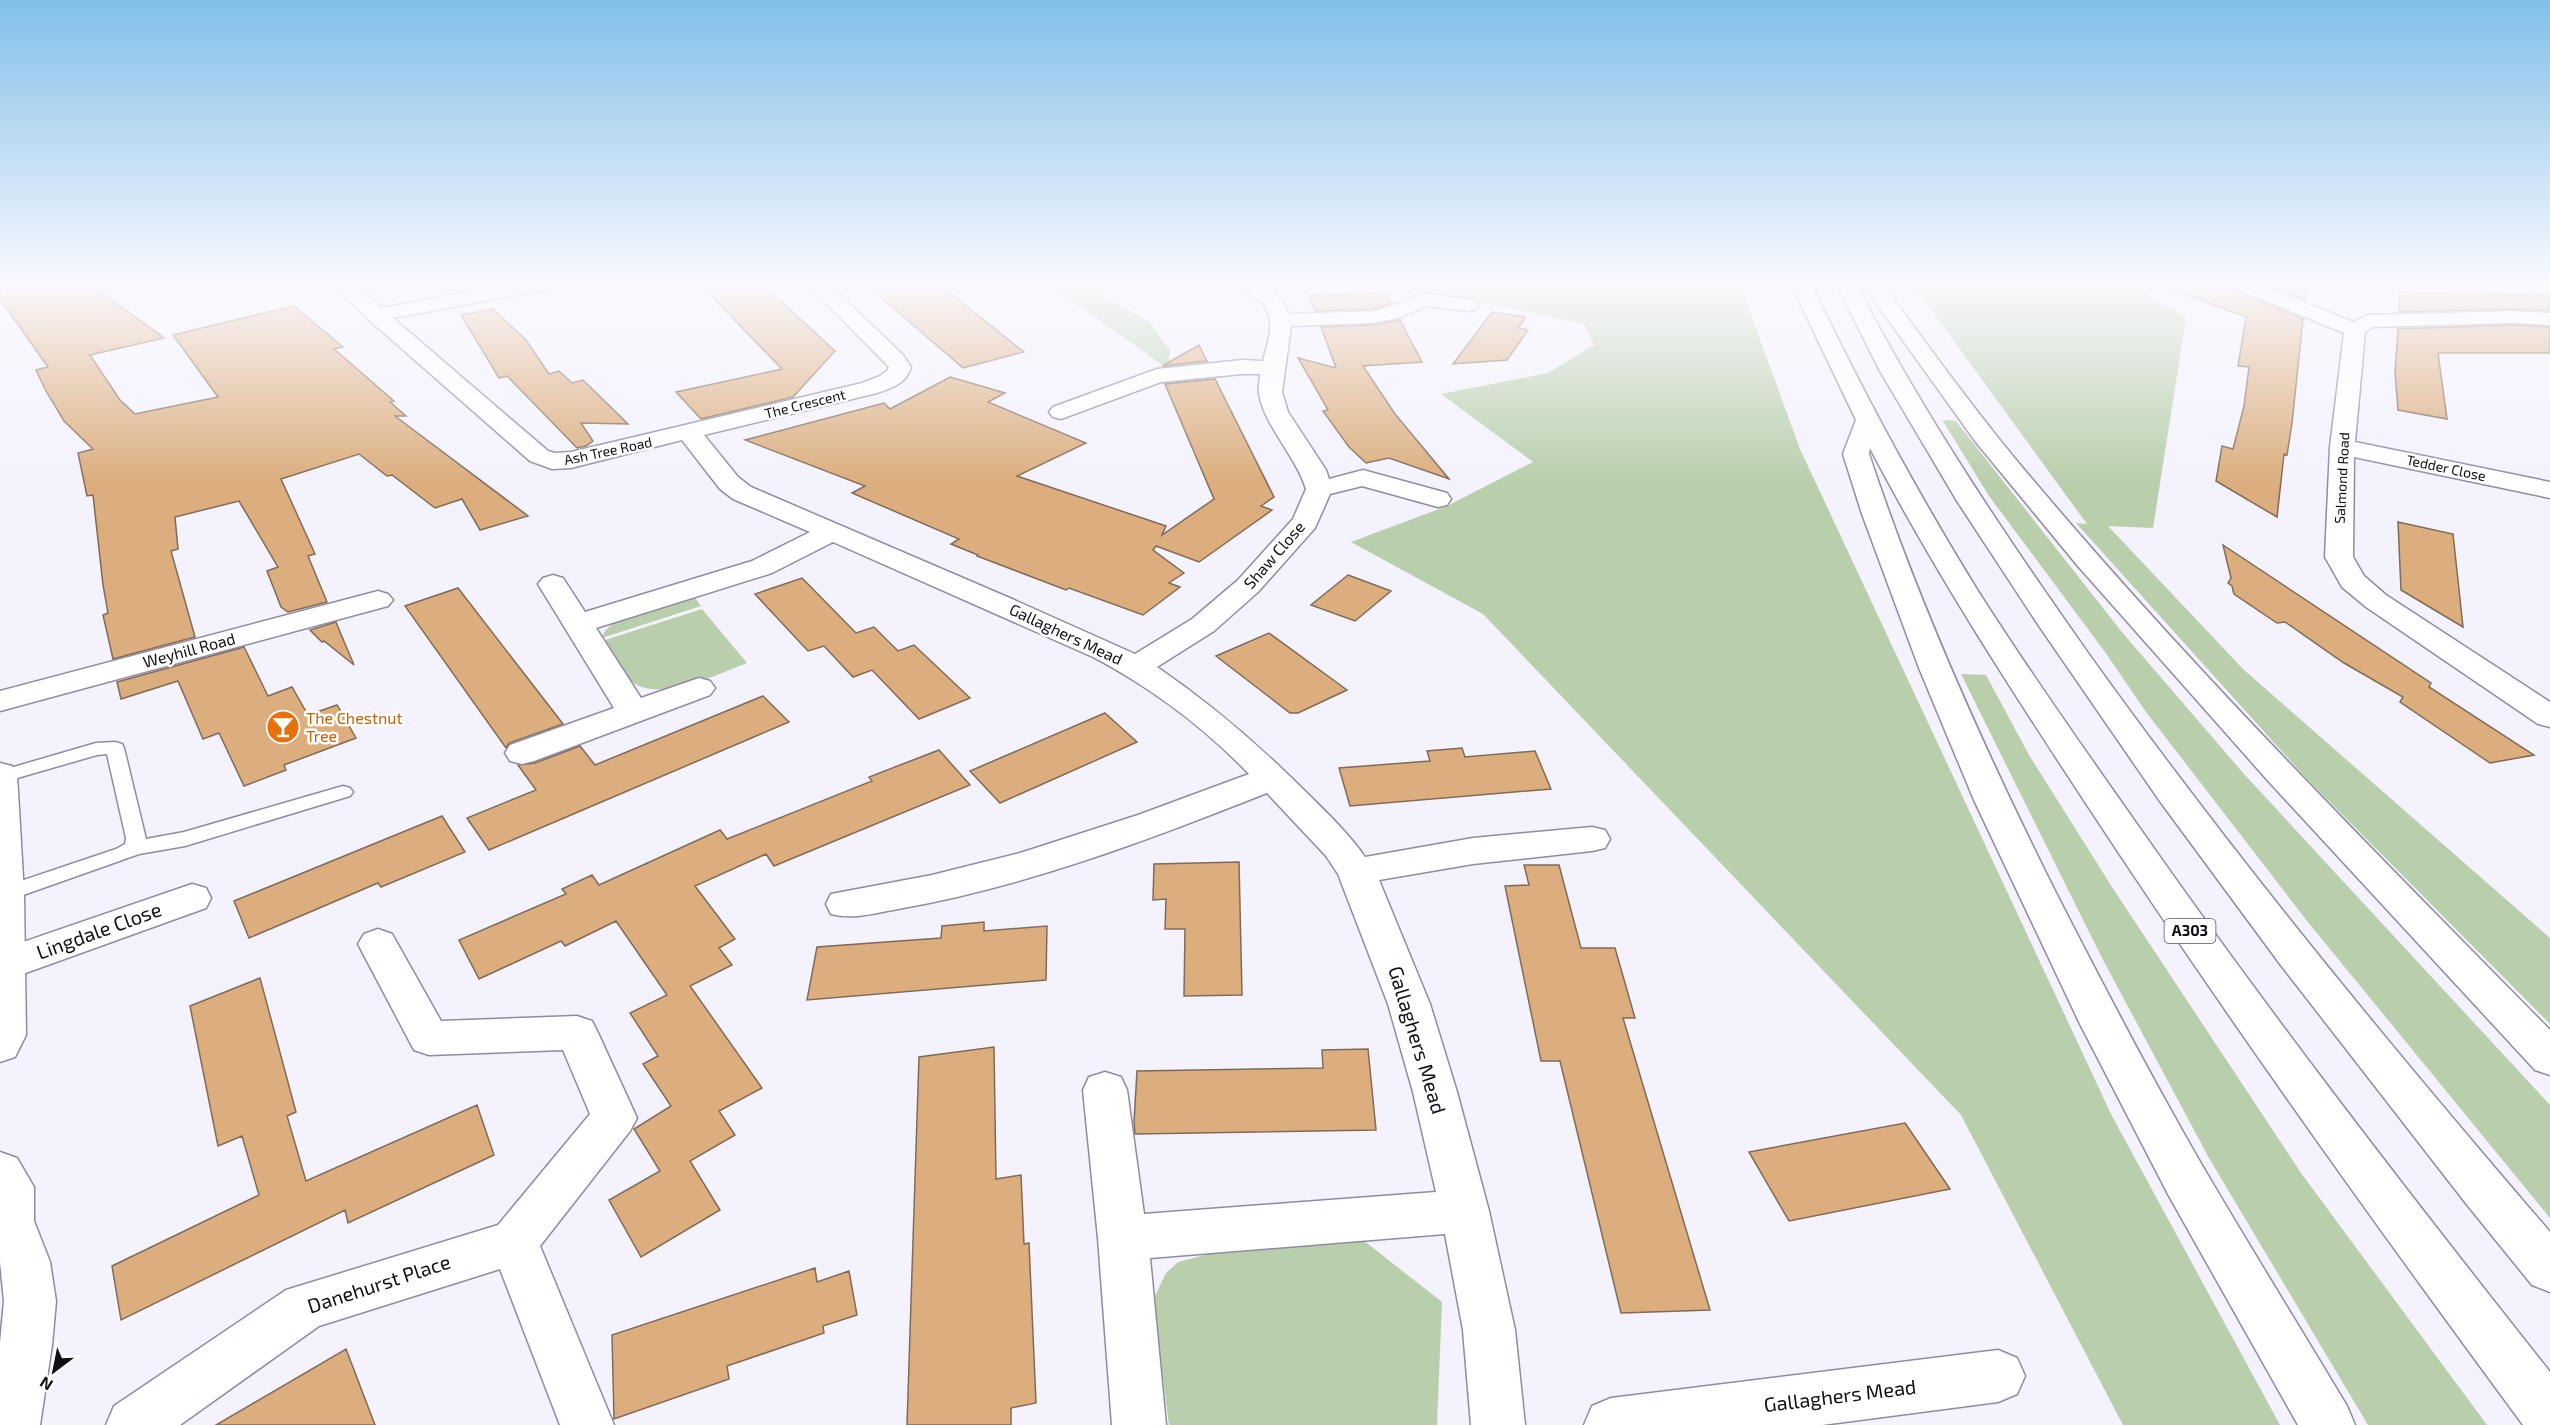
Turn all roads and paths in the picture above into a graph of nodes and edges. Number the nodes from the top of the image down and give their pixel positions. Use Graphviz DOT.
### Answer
graph roads {
  1 [pos="414,348"];
  2 [pos="883,348"];
  3 [pos="1277,348"];
  4 [pos="1832,348"];
  5 [pos="1879,348"];
  6 [pos="1919,348"];
  7 [pos="2353,348"];
  8 [pos="1272,368"];
  9 [pos="1061,412"];
  10 [pos="1867,421"];
  11 [pos="689,433"];
  12 [pos="2342,447"];
  13 [pos="1319,489"];
  14 [pos="2550,490"];
  15 [pos="1438,499"];
  16 [pos="833,532"];
  17 [pos="553,584"];
  18 [pos="378,600"];
  19 [pos="577,624"];
  20 [pos="1136,667"];
  21 [pos="699,688"];
  22 [pos="0,701"];
  23 [pos="633,711"];
  24 [pos="2550,717"];
  25 [pos="522,753"];
  26 [pos="0,776"];
  27 [pos="1273,778"];
  28 [pos="343,792"];
  29 [pos="1592,839"];
  30 [pos="134,848"];
  31 [pos="1356,872"];
  32 [pos="5,894"];
  33 [pos="192,898"];
  34 [pos="845,904"];
  35 [pos="378,944"];
  36 [pos="4,983"];
  37 [pos="0,1046"];
  38 [pos="2550,1058"];
  39 [pos="1105,1090"];
  40 [pos="0,1172"];
  41 [pos="1465,1211"];
  42 [pos="5,1228"];
  43 [pos="1123,1238"];
  44 [pos="514,1242"];
  45 [pos="2550,1269"];
  46 [pos="1998,1376"];
  47 [pos="9,1415"];
  48 [pos="2550,1416"];
  49 [pos="133,1425"];
  50 [pos="587,1425"];
  51 [pos="1139,1425"];
  52 [pos="1498,1425"];
  53 [pos="1611,1425"];
  54 [pos="2328,1425"];
  1 -- 11 [label="main road, Ash Tree Road"];
  2 -- 11 [label="main road, The Crescent"];
  3 -- 8 [label="main road"];
  4 -- 10 [label="main road, A303"];
  5 -- 45 [label="main road"];
  6 -- 38 [label="main road"];
  7 -- 12 [label="main road, Salmond Road"];
  8 -- 9 [label="main road"];
  8 -- 13 [label="main road"];
  10 -- 48 [label="main road, A303"];
  10 -- 54 [label="main road"];
  11 -- 16 [label="main road, Gallaghers Mead"];
  12 -- 14 [label="main road, Tedder Close"];
  12 -- 24 [label="main road, Salmond Road"];
  13 -- 15 [label="main road"];
  13 -- 20 [label="main road, Shaw Close"];
  16 -- 19 [label="main road"];
  16 -- 20 [label="main road, Gallaghers Mead"];
  17 -- 19 [label="main road"];
  18 -- 22 [label="main road, Weyhill Road"];
  19 -- 23 [label="main road"];
  20 -- 27 [label="main road, Gallaghers Mead"];
  21 -- 23 [label="main road"];
  23 -- 25 [label="main road"];
  26 -- 30 [label="lane"];
  26 -- 32 [label="main road"];
  27 -- 31 [label="main road, Gallaghers Mead"];
  27 -- 34 [label="main road"];
  28 -- 30 [label="lane"];
  29 -- 31 [label="main road"];
  30 -- 32 [label="lane"];
  31 -- 41 [label="main road, Gallaghers Mead"];
  32 -- 36 [label="main road"];
  33 -- 36 [label="main road, Lingdale Close"];
  35 -- 44 [label="main road"];
  36 -- 37 [label="main road"];
  39 -- 43 [label="main road"];
  40 -- 42 [label="main road"];
  41 -- 43 [label="main road"];
  41 -- 52 [label="main road, Gallaghers Mead"];
  42 -- 47 [label="main road"];
  43 -- 51 [label="main road"];
  44 -- 49 [label="main road, Danehurst Place"];
  44 -- 50 [label="main road"];
  46 -- 53 [label="main road, Gallaghers Mead"];
}
